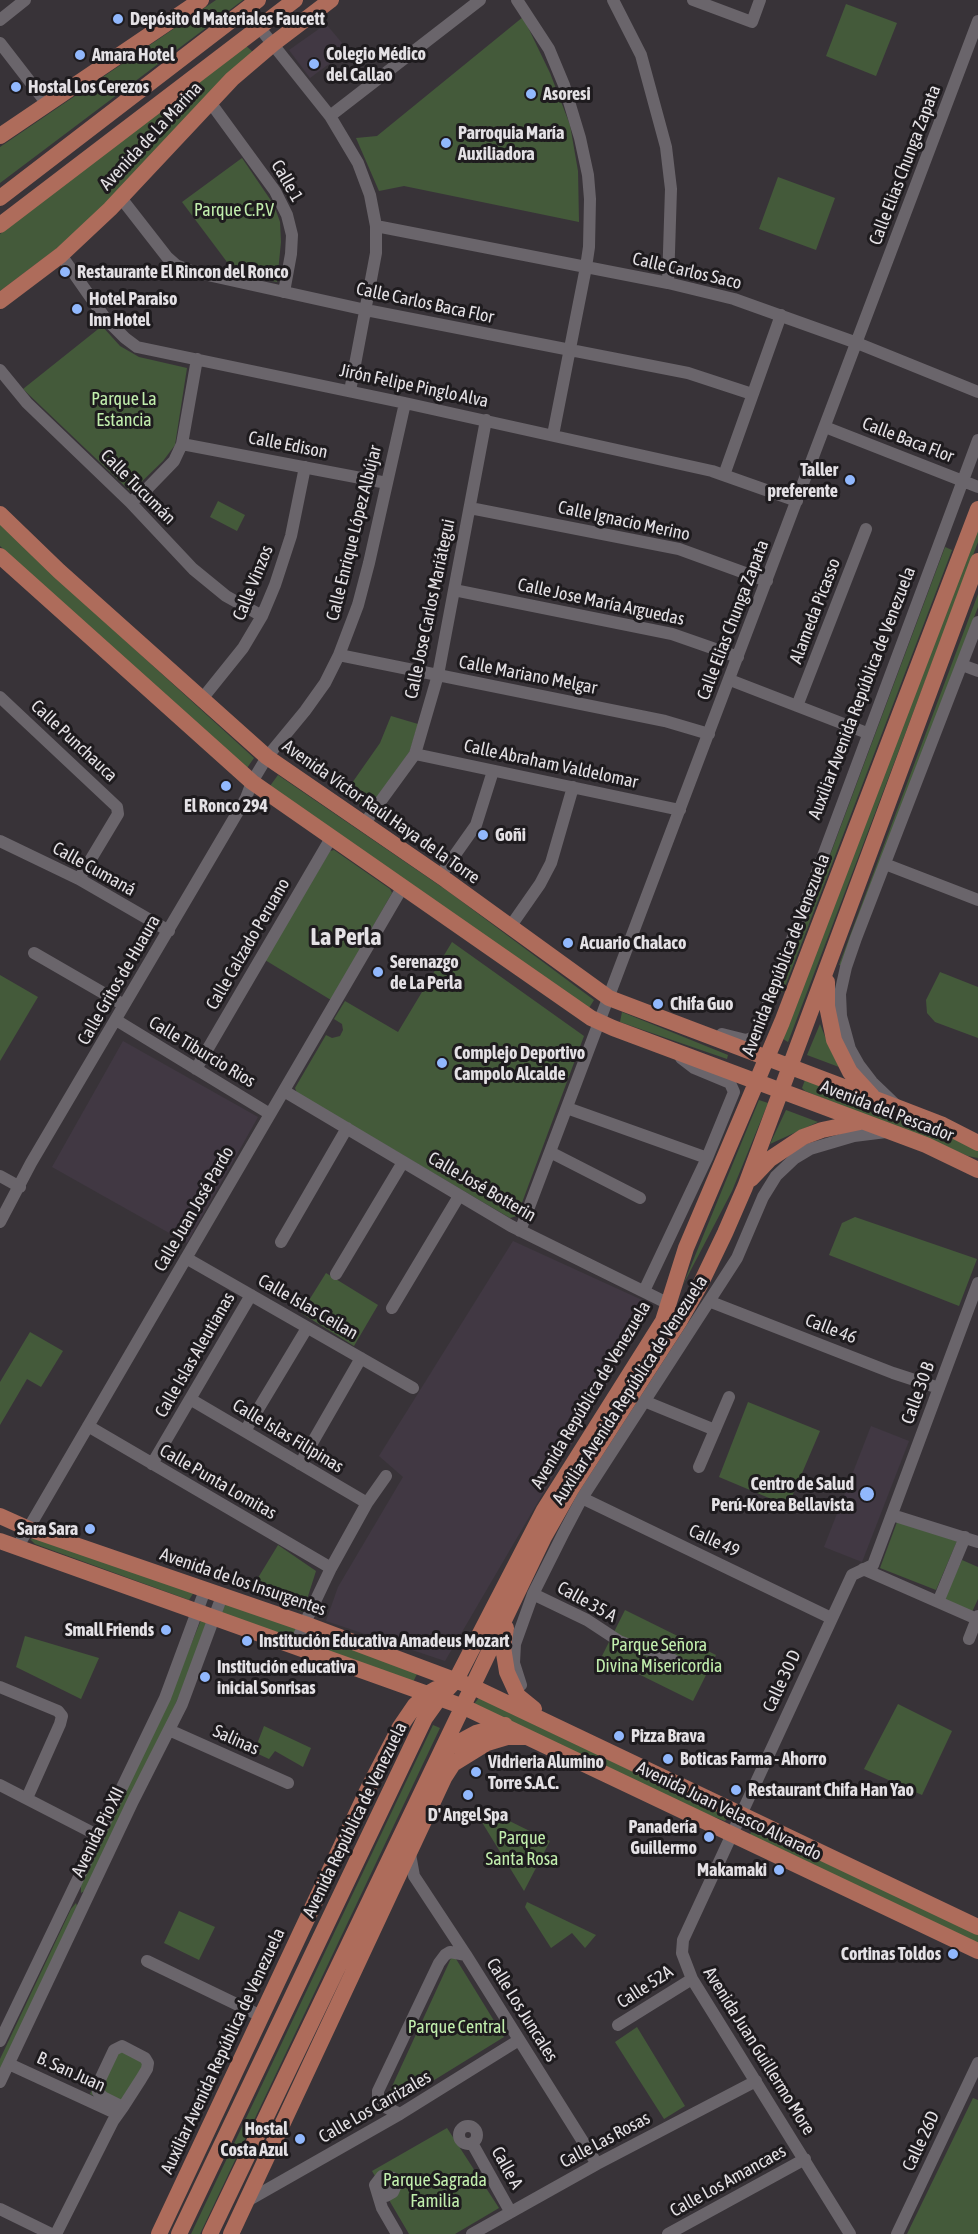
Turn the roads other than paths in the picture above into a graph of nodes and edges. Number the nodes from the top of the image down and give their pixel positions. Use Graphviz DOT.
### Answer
graph roads {
  1 [pos="26,0"];
  2 [pos="201,0"];
  3 [pos="258,0"];
  4 [pos="295,0"];
  5 [pos="331,0"];
  6 [pos="480,0"];
  7 [pos="517,0"];
  8 [pos="612,0"];
  9 [pos="693,0"];
  10 [pos="760,0"];
  11 [pos="0,20"];
  12 [pos="978,21"];
  13 [pos="259,27"];
  14 [pos="0,43"];
  15 [pos="273,44"];
  16 [pos="210,102"];
  17 [pos="48,105"];
  18 [pos="330,116"];
  19 [pos="0,136"];
  20 [pos="0,198"];
  21 [pos="121,198"];
  22 [pos="0,225"];
  23 [pos="376,226"];
  24 [pos="61,255"];
  25 [pos="586,267"];
  26 [pos="668,283"];
  27 [pos="284,292"];
  28 [pos="0,301"];
  29 [pos="366,310"];
  30 [pos="781,315"];
  31 [pos="857,343"];
  32 [pos="568,351"];
  33 [pos="197,359"];
  34 [pos="0,370"];
  35 [pos="350,391"];
  36 [pos="978,392"];
  37 [pos="752,394"];
  38 [pos="405,402"];
  39 [pos="486,420"];
  40 [pos="825,427"];
  41 [pos="553,435"];
  42 [pos="978,440"];
  43 [pos="182,444"];
  44 [pos="305,467"];
  45 [pos="724,475"];
  46 [pos="963,481"];
  47 [pos="387,483"];
  48 [pos="978,487"];
  49 [pos="797,501"];
  50 [pos="130,502"];
  51 [pos="470,508"];
  52 [pos="978,509"];
  53 [pos="0,514"];
  54 [pos="866,529"];
  55 [pos="0,556"];
  56 [pos="978,561"];
  57 [pos="767,581"];
  58 [pos="454,590"];
  59 [pos="262,616"];
  60 [pos="978,622"];
  61 [pos="339,655"];
  62 [pos="738,657"];
  63 [pos="962,665"];
  64 [pos="978,671"];
  65 [pos="438,675"];
  66 [pos="730,680"];
  67 [pos="0,697"];
  68 [pos="202,699"];
  69 [pos="797,706"];
  70 [pos="867,733"];
  71 [pos="709,734"];
  72 [pos="415,754"];
  73 [pos="267,756"];
  74 [pos="493,771"];
  75 [pos="252,782"];
  76 [pos="573,787"];
  77 [pos="680,810"];
  78 [pos="364,824"];
  79 [pos="331,838"];
  80 [pos="0,841"];
  81 [pos="885,864"];
  82 [pos="440,876"];
  83 [pos="79,879"];
  84 [pos="402,888"];
  85 [pos="978,900"];
  86 [pos="510,927"];
  87 [pos="169,931"];
  88 [pos="34,954"];
  89 [pos="832,954"];
  90 [pos="609,998"];
  91 [pos="124,1005"];
  92 [pos="116,1020"];
  93 [pos="600,1022"];
  94 [pos="694,1032"];
  95 [pos="671,1050"];
  96 [pos="767,1059"];
  97 [pos="790,1067"];
  98 [pos="196,1069"];
  99 [pos="758,1082"];
  100 [pos="284,1091"];
  101 [pos="781,1091"];
  102 [pos="874,1098"];
  103 [pos="567,1107"];
  104 [pos="898,1108"];
  105 [pos="270,1114"];
  106 [pos="863,1121"];
  107 [pos="348,1128"];
  108 [pos="891,1132"];
  109 [pos="978,1143"];
  110 [pos="550,1152"];
  111 [pos="707,1158"];
  112 [pos="403,1162"];
  113 [pos="978,1170"];
  114 [pos="0,1176"];
  115 [pos="20,1187"];
  116 [pos="745,1187"];
  117 [pos="459,1196"];
  118 [pos="640,1198"];
  119 [pos="0,1222"];
  120 [pos="520,1231"];
  121 [pos="281,1242"];
  122 [pos="186,1258"];
  123 [pos="336,1274"];
  124 [pos="978,1283"];
  125 [pos="644,1291"];
  126 [pos="250,1295"];
  127 [pos="711,1302"];
  128 [pos="669,1304"];
  129 [pos="392,1308"];
  130 [pos="307,1328"];
  131 [pos="362,1358"];
  132 [pos="413,1388"];
  133 [pos="939,1388"];
  134 [pos="729,1397"];
  135 [pos="190,1399"];
  136 [pos="644,1401"];
  137 [pos="88,1426"];
  138 [pos="715,1430"];
  139 [pos="245,1431"];
  140 [pos="152,1464"];
  141 [pos="300,1464"];
  142 [pos="699,1467"];
  143 [pos="386,1476"];
  144 [pos="582,1498"];
  145 [pos="367,1503"];
  146 [pos="892,1515"];
  147 [pos="0,1516"];
  148 [pos="28,1529"];
  149 [pos="965,1537"];
  150 [pos="0,1541"];
  151 [pos="978,1542"];
  152 [pos="17,1548"];
  153 [pos="331,1568"];
  154 [pos="863,1569"];
  155 [pos="205,1590"];
  156 [pos="533,1594"];
  157 [pos="222,1596"];
  158 [pos="938,1602"];
  159 [pos="512,1607"];
  160 [pos="197,1611"];
  161 [pos="214,1617"];
  162 [pos="977,1617"];
  163 [pos="831,1618"];
  164 [pos="305,1624"];
  165 [pos="969,1639"];
  166 [pos="185,1646"];
  167 [pos="294,1646"];
  168 [pos="201,1652"];
  169 [pos="689,1669"];
  170 [pos="456,1680"];
  171 [pos="0,1687"];
  172 [pos="473,1687"];
  173 [pos="434,1695"];
  174 [pos="464,1707"];
  175 [pos="540,1713"];
  176 [pos="505,1725"];
  177 [pos="169,1730"];
  178 [pos="568,1731"];
  179 [pos="528,1736"];
  180 [pos="439,1756"];
  181 [pos="288,1783"];
  182 [pos="0,1785"];
  183 [pos="27,1798"];
  184 [pos="741,1814"];
  185 [pos="732,1834"];
  186 [pos="99,1836"];
  187 [pos="406,1878"];
  188 [pos="71,1893"];
  189 [pos="85,1900"];
  190 [pos="978,1927"];
  191 [pos="978,1951"];
  192 [pos="466,1955"];
  193 [pos="147,1961"];
  194 [pos="692,1978"];
  195 [pos="261,2016"];
  196 [pos="4,2022"];
  197 [pos="618,2025"];
  198 [pos="519,2040"];
  199 [pos="0,2041"];
  200 [pos="978,2063"];
  201 [pos="9,2064"];
  202 [pos="756,2081"];
  203 [pos="0,2082"];
  204 [pos="120,2110"];
  205 [pos="400,2114"];
  206 [pos="258,2136"];
  207 [pos="472,2143"];
  208 [pos="805,2158"];
  209 [pos="597,2164"];
  210 [pos="261,2168"];
  211 [pos="378,2193"];
  212 [pos="245,2205"];
  213 [pos="0,2209"];
  214 [pos="510,2211"];
  215 [pos="181,2229"];
  216 [pos="687,2230"];
  217 [pos="160,2231"];
  218 [pos="51,2234"];
  219 [pos="56,2234"];
  220 [pos="210,2234"];
  221 [pos="217,2234"];
  222 [pos="231,2234"];
  223 [pos="397,2234"];
  224 [pos="472,2234"];
  225 [pos="668,2234"];
  226 [pos="850,2234"];
  227 [pos="897,2234"];
  1 -- 11 [label="street"];
  2 -- 17 [label="main road"];
  3 -- 20 [label="main road, Avenida de La Marina"];
  4 -- 13 [label="main road, Avenida de La Marina"];
  5 -- 15 [label="main road, Avenida de La Marina"];
  6 -- 18 [label="street"];
  7 -- 25 [label="street"];
  8 -- 26 [label="street"];
  9 -- 10 [label="street"];
  12 -- 31 [label="street, Calle Elias Chunga Zapata"];
  13 -- 15 [label="street"];
  13 -- 22 [label="main road, Avenida de La Marina"];
  14 -- 17 [label="street"];
  15 -- 16 [label="main road, Avenida de La Marina"];
  15 -- 18 [label="street"];
  16 -- 21 [label="main road, Avenida de La Marina"];
  16 -- 27 [label="street, Calle 1"];
  17 -- 19 [label="main road"];
  18 -- 23 [label="street"];
  21 -- 24 [label="main road, Avenida de La Marina"];
  21 -- 27 [label="street, Calle Carlos Baca Flor"];
  23 -- 25 [label="street, Calle Carlos Saco"];
  23 -- 29 [label="street"];
  24 -- 28 [label="main road, Avenida de La Marina"];
  24 -- 33 [label="street, Jirón Felipe Pinglo Alva"];
  25 -- 26 [label="street, Calle Carlos Saco"];
  25 -- 32 [label="street"];
  26 -- 30 [label="street, Calle Carlos Saco"];
  27 -- 29 [label="street, Calle Carlos Baca Flor"];
  29 -- 32 [label="street, Calle Carlos Baca Flor"];
  29 -- 35 [label="street"];
  30 -- 31 [label="street, Calle Carlos Saco"];
  30 -- 37 [label="street"];
  31 -- 36 [label="street, Calle Carlos Saco"];
  31 -- 40 [label="street, Calle Elias Chunga Zapata"];
  32 -- 37 [label="street, Calle Carlos Baca Flor"];
  32 -- 41 [label="street"];
  33 -- 35 [label="street, Jirón Felipe Pinglo Alva"];
  33 -- 43 [label="street"];
  34 -- 50 [label="street, Calle Tucumán"];
  35 -- 38 [label="street, Jirón Felipe Pinglo Alva"];
  37 -- 45 [label="street"];
  38 -- 39 [label="street, Jirón Felipe Pinglo Alva"];
  38 -- 47 [label="street, Calle Enrique López Albújar"];
  39 -- 41 [label="street, Jirón Felipe Pinglo Alva"];
  39 -- 51 [label="street, Calle Jose Carlos Mariátegui"];
  40 -- 46 [label="street, Calle Baca Flor"];
  40 -- 49 [label="street, Calle Elias Chunga Zapata"];
  41 -- 45 [label="street, Jirón Felipe Pinglo Alva"];
  42 -- 46 [label="street, Auxiliar Avenida República de Venezuela"];
  43 -- 44 [label="street, Calle Edison"];
  43 -- 50 [label="street"];
  44 -- 47 [label="street, Calle Edison"];
  44 -- 59 [label="street, Calle Vinzos"];
  45 -- 49 [label="street, Jirón Felipe Pinglo Alva"];
  46 -- 48 [label="street, Calle Baca Flor"];
  46 -- 70 [label="street, Auxiliar Avenida República de Venezuela"];
  47 -- 61 [label="street, Calle Enrique López Albújar"];
  49 -- 57 [label="street, Calle Elias Chunga Zapata"];
  50 -- 59 [label="street, Calle Tucumán"];
  51 -- 57 [label="street, Calle Ignacio Merino"];
  51 -- 58 [label="street, Calle Jose Carlos Mariátegui"];
  52 -- 96 [label="main road, Avenida República de Venezuela"];
  53 -- 68 [label="main road, Avenida Víctor Raúl Haya de la Torre"];
  54 -- 69 [label="street, Alameda Picasso"];
  55 -- 75 [label="main road"];
  56 -- 89 [label="main road, Avenida República de Venezuela"];
  57 -- 62 [label="street, Calle Elias Chunga Zapata"];
  58 -- 62 [label="street, Calle Jose María Arguedas"];
  58 -- 65 [label="street, Calle Jose Carlos Mariátegui"];
  59 -- 68 [label="street, Calle Vinzos"];
  60 -- 63 [label="street"];
  61 -- 65 [label="street, Calle Mariano Melgar"];
  61 -- 73 [label="street, Calle Enrique López Albújar"];
  62 -- 66 [label="street, Calle Elias Chunga Zapata"];
  63 -- 64 [label="street"];
  63 -- 81 [label="street"];
  65 -- 71 [label="street, Calle Mariano Melgar"];
  65 -- 72 [label="street, Calle Jose Carlos Mariátegui"];
  66 -- 69 [label="street"];
  66 -- 71 [label="street, Calle Elias Chunga Zapata"];
  67 -- 83 [label="street, Calle Punchauca"];
  68 -- 73 [label="main road, Avenida Víctor Raúl Haya de la Torre"];
  69 -- 70 [label="street"];
  70 -- 94 [label="street, Auxiliar Avenida República de Venezuela"];
  71 -- 77 [label="street, Calle Elias Chunga Zapata"];
  72 -- 74 [label="street, Calle Abraham Valdelomar"];
  72 -- 78 [label="street, Calle Jose Carlos Mariátegui"];
  73 -- 75 [label="street, Calle Gritos de Huaura"];
  73 -- 78 [label="main road, Avenida Víctor Raúl Haya de la Torre"];
  74 -- 76 [label="street, Calle Abraham Valdelomar"];
  74 -- 82 [label="street"];
  75 -- 79 [label="main road"];
  75 -- 87 [label="street, Calle Gritos de Huaura"];
  76 -- 77 [label="street, Calle Abraham Valdelomar"];
  76 -- 86 [label="street"];
  77 -- 90 [label="street, Calle Elias Chunga Zapata"];
  78 -- 82 [label="main road, Avenida Víctor Raúl Haya de la Torre"];
  79 -- 84 [label="main road"];
  79 -- 98 [label="street, Calle Calzado Peruano"];
  80 -- 83 [label="street, Calle Cumaná"];
  81 -- 85 [label="street"];
  81 -- 104 [label="street"];
  82 -- 86 [label="main road, Avenida Víctor Raúl Haya de la Torre"];
  83 -- 87 [label="street, Calle Cumaná"];
  84 -- 93 [label="main road"];
  84 -- 100 [label="street, Calle Juan José Pardo"];
  86 -- 90 [label="main road, Avenida Víctor Raúl Haya de la Torre"];
  87 -- 91 [label="street, Calle Gritos de Huaura"];
  88 -- 91 [label="street"];
  89 -- 97 [label="main road, Avenida República de Venezuela"];
  89 -- 102 [label="main road"];
  90 -- 93 [label="street, Calle Elias Chunga Zapata"];
  90 -- 94 [label="main road, Avenida Víctor Raúl Haya de la Torre"];
  91 -- 92 [label="street, Calle Gritos de Huaura"];
  92 -- 98 [label="street, Calle Tiburcio Rios"];
  92 -- 115 [label="street, Calle Gritos de Huaura"];
  93 -- 95 [label="main road"];
  93 -- 103 [label="street, Calle Elias Chunga Zapata"];
  94 -- 96 [label="main road, Avenida Víctor Raúl Haya de la Torre"];
  95 -- 99 [label="main road"];
  95 -- 111 [label="street"];
  96 -- 97 [label="main road, Avenida Víctor Raúl Haya de la Torre"];
  96 -- 99 [label="main road, Avenida República de Venezuela"];
  97 -- 101 [label="main road, Avenida República de Venezuela"];
  97 -- 102 [label="main road, Avenida del Pescador"];
  98 -- 105 [label="street, Calle Tiburcio Rios"];
  99 -- 101 [label="main road"];
  99 -- 128 [label="main road, Avenida República de Venezuela"];
  100 -- 105 [label="street, Calle Juan José Pardo"];
  100 -- 107 [label="street, Calle José Botterin"];
  101 -- 106 [label="main road, Avenida del Pescador"];
  101 -- 116 [label="main road, Avenida República de Venezuela"];
  102 -- 104 [label="main road, Avenida del Pescador"];
  103 -- 110 [label="street, Calle Elias Chunga Zapata"];
  103 -- 111 [label="street"];
  104 -- 109 [label="main road, Avenida del Pescador"];
  105 -- 122 [label="street, Calle Juan José Pardo"];
  106 -- 108 [label="main road, Avenida del Pescador"];
  106 -- 116 [label="main road"];
  107 -- 112 [label="street, Calle José Botterin"];
  107 -- 121 [label="street"];
  108 -- 113 [label="main road, Avenida del Pescador"];
  108 -- 127 [label="street, Auxiliar Avenida República de Venezuela"];
  110 -- 118 [label="street"];
  110 -- 120 [label="street, Calle Elias Chunga Zapata"];
  111 -- 125 [label="street"];
  112 -- 117 [label="street, Calle José Botterin"];
  112 -- 123 [label="street"];
  114 -- 115 [label="street"];
  115 -- 119 [label="street, Calle Gritos de Huaura"];
  116 -- 159 [label="main road, Avenida República de Venezuela"];
  117 -- 120 [label="street, Calle José Botterin"];
  117 -- 129 [label="street"];
  120 -- 125 [label="street, Calle José Botterin"];
  122 -- 126 [label="street, Calle Islas Ceilan"];
  122 -- 137 [label="street, Calle Juan José Pardo"];
  124 -- 133 [label="street, Calle 30 B"];
  125 -- 128 [label="street, Calle José Botterin"];
  126 -- 130 [label="street, Calle Islas Ceilan"];
  126 -- 135 [label="street, Calle Islas Aleutianas"];
  127 -- 133 [label="street, Calle 46"];
  127 -- 136 [label="street, Auxiliar Avenida República de Venezuela"];
  128 -- 170 [label="main road, Avenida República de Venezuela"];
  130 -- 131 [label="street, Calle Islas Ceilan"];
  130 -- 139 [label="street"];
  131 -- 132 [label="street, Calle Islas Ceilan"];
  131 -- 141 [label="street"];
  133 -- 146 [label="street, Calle 30 B"];
  134 -- 138 [label="street"];
  135 -- 139 [label="street, Calle Islas Filipinas"];
  135 -- 140 [label="street, Calle Islas Aleutianas"];
  136 -- 138 [label="street"];
  136 -- 144 [label="street, Auxiliar Avenida República de Venezuela"];
  137 -- 140 [label="street, Calle Punta Lomitas"];
  137 -- 148 [label="street, Calle Juan José Pardo"];
  138 -- 142 [label="street"];
  139 -- 141 [label="street, Calle Islas Filipinas"];
  140 -- 153 [label="street, Calle Punta Lomitas"];
  141 -- 145 [label="street, Calle Islas Filipinas"];
  143 -- 145 [label="street"];
  144 -- 156 [label="street, Auxiliar Avenida República de Venezuela"];
  144 -- 163 [label="street, Calle 49"];
  145 -- 153 [label="street"];
  146 -- 149 [label="street"];
  146 -- 154 [label="street, Calle 30 B"];
  147 -- 148 [label="main road, Avenida de los Insurgentes"];
  148 -- 152 [label="street, Calle Juan José Pardo"];
  148 -- 155 [label="main road, Avenida de los Insurgentes"];
  149 -- 151 [label="street"];
  149 -- 158 [label="street"];
  150 -- 152 [label="main road"];
  152 -- 160 [label="main road"];
  153 -- 164 [label="street"];
  154 -- 158 [label="street"];
  154 -- 163 [label="street, Calle 30 D"];
  155 -- 157 [label="main road, Avenida de los Insurgentes"];
  155 -- 160 [label="street, Avenida Pio XII"];
  156 -- 169 [label="street, Calle 35 A"];
  156 -- 175 [label="street, Auxiliar Avenida República de Venezuela"];
  157 -- 161 [label="street, Avenida Pio XII"];
  157 -- 164 [label="main road, Avenida de los Insurgentes"];
  158 -- 162 [label="street"];
  159 -- 172 [label="main road, Avenida República de Venezuela"];
  159 -- 175 [label="main road"];
  160 -- 161 [label="main road"];
  160 -- 166 [label="street, Avenida Pio XII"];
  161 -- 167 [label="main road"];
  161 -- 168 [label="street, Avenida Pio XII"];
  162 -- 165 [label="street"];
  163 -- 184 [label="street, Calle 30 D"];
  164 -- 167 [label="street"];
  164 -- 170 [label="main road, Avenida de los Insurgentes"];
  166 -- 168 [label="street"];
  166 -- 186 [label="street, Avenida Pio XII"];
  167 -- 173 [label="main road"];
  168 -- 177 [label="street, Avenida Pio XII"];
  170 -- 172 [label="main road, Avenida de los Insurgentes"];
  170 -- 173 [label="main road, Avenida República de Venezuela"];
  171 -- 183 [label="street"];
  172 -- 174 [label="main road, Avenida República de Venezuela"];
  172 -- 178 [label="main road, Avenida Juan Velasco Alvarado"];
  173 -- 174 [label="main road"];
  173 -- 195 [label="main road, Auxiliar Avenida República de Venezuela"];
  173 -- 215 [label="main road, Avenida República de Venezuela"];
  174 -- 176 [label="main road, Avenida Juan Velasco Alvarado"];
  174 -- 180 [label="main road, Avenida República de Venezuela"];
  175 -- 178 [label="street, Auxiliar Avenida República de Venezuela"];
  176 -- 179 [label="main road, Avenida Juan Velasco Alvarado"];
  176 -- 180 [label="main road"];
  177 -- 181 [label="street, Salinas"];
  177 -- 189 [label="street, Avenida Pio XII"];
  178 -- 184 [label="main road, Avenida Juan Velasco Alvarado"];
  179 -- 185 [label="main road, Avenida Juan Velasco Alvarado"];
  179 -- 187 [label="main road"];
  180 -- 206 [label="main road, Avenida República de Venezuela"];
  182 -- 183 [label="street"];
  183 -- 186 [label="street"];
  184 -- 185 [label="street, Avenida Juan Guillermo More"];
  184 -- 190 [label="main road, Avenida Juan Velasco Alvarado"];
  185 -- 191 [label="main road, Avenida Juan Velasco Alvarado"];
  185 -- 194 [label="street, Avenida Juan Guillermo More"];
  186 -- 188 [label="street, Avenida Pio XII"];
  187 -- 192 [label="street, Calle Los Juncales"];
  187 -- 210 [label="main road"];
  188 -- 189 [label="street"];
  188 -- 196 [label="street, Avenida Pio XII"];
  189 -- 201 [label="street, Avenida Pio XII"];
  192 -- 198 [label="street, Calle Los Juncales"];
  192 -- 205 [label="street"];
  193 -- 195 [label="street"];
  194 -- 197 [label="street, Calle 52A"];
  194 -- 202 [label="street, Avenida Juan Guillermo More"];
  195 -- 217 [label="main road, Auxiliar Avenida República de Venezuela"];
  196 -- 199 [label="street, Avenida Pio XII"];
  198 -- 205 [label="street, Calle Los Carrizales"];
  198 -- 209 [label="street, Calle Los Juncales"];
  200 -- 227 [label="street, Calle 26D"];
  201 -- 203 [label="street, Avenida Pio XII"];
  201 -- 204 [label="street, B. San Juan"];
  202 -- 208 [label="street, Avenida Juan Guillermo More"];
  202 -- 209 [label="street, Calle Las Rosas"];
  204 -- 204 [label="street"];
  204 -- 219 [label="street"];
  205 -- 212 [label="street, Calle Los Carrizales"];
  206 -- 210 [label="main road"];
  206 -- 220 [label="main road, Avenida República de Venezuela"];
  207 -- 214 [label="street, Calle A"];
  208 -- 216 [label="street, Calle Los Amancaes"];
  208 -- 226 [label="street, Avenida Juan Guillermo More"];
  209 -- 214 [label="street, Calle Las Rosas"];
  210 -- 212 [label="main road"];
  211 -- 223 [label="street"];
  212 -- 221 [label="main road"];
  212 -- 222 [label="main road"];
  213 -- 218 [label="street"];
  214 -- 224 [label="street, Calle Las Rosas"];
  215 -- 217 [label="main road"];
  216 -- 225 [label="street, Calle Los Amancaes"];
}
